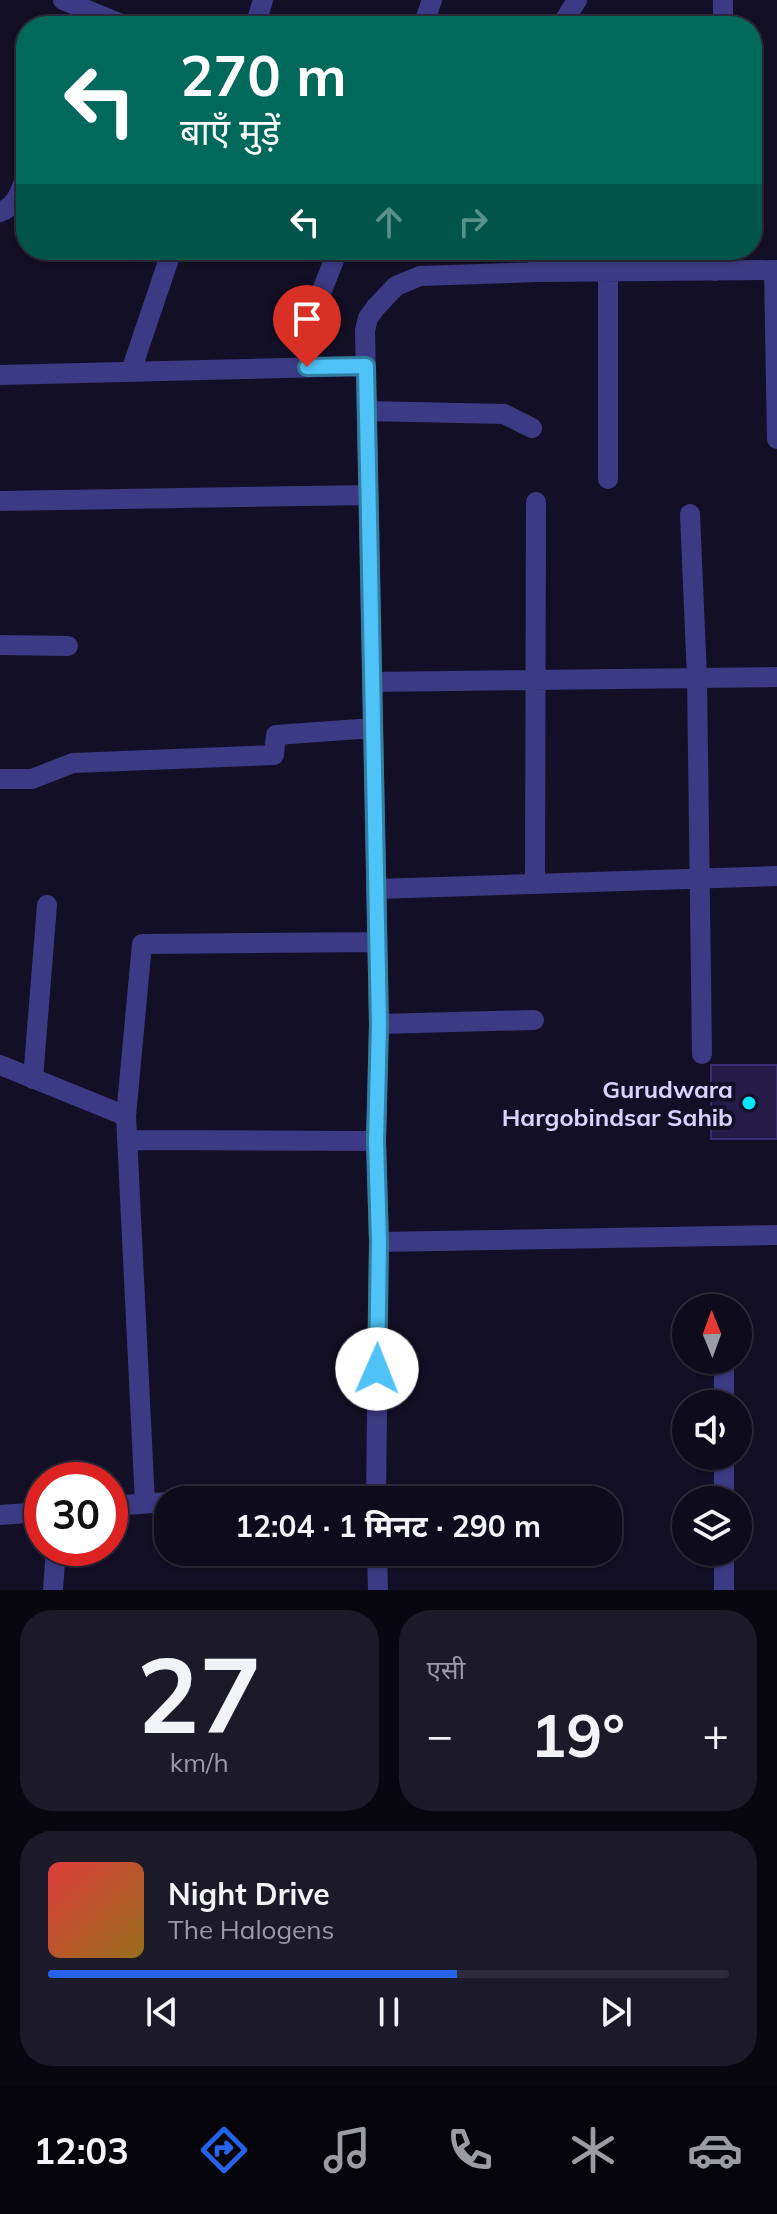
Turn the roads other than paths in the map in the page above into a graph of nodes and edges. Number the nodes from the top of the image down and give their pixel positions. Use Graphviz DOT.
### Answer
graph roads {
  1 [pos="63,0"];
  2 [pos="90,12"];
  3 [pos="16,200"];
  4 [pos="0,212"];
  5 [pos="169,260"];
  6 [pos="334,260"];
  7 [pos="539,260"];
  8 [pos="716,260"];
  9 [pos="775,270"];
  10 [pos="608,271"];
  11 [pos="715,271"];
  12 [pos="538,272"];
  13 [pos="321,293"];
  14 [pos="366,366"];
  15 [pos="131,371"];
  16 [pos="0,375"];
  17 [pos="367,411"];
  18 [pos="532,428"];
  19 [pos="777,439"];
  20 [pos="608,479"];
  21 [pos="368,495"];
  22 [pos="0,501"];
  23 [pos="536,502"];
  24 [pos="690,514"];
  25 [pos="0,645"];
  26 [pos="68,646"];
  27 [pos="777,677"];
  28 [pos="697,678"];
  29 [pos="534,680"];
  30 [pos="372,682"];
  31 [pos="373,728"];
  32 [pos="0,779"];
  33 [pos="777,876"];
  34 [pos="699,879"];
  35 [pos="535,884"];
  36 [pos="376,889"];
  37 [pos="47,905"];
  38 [pos="377,942"];
  39 [pos="534,1020"];
  40 [pos="379,1024"];
  41 [pos="702,1054"];
  42 [pos="0,1065"];
  43 [pos="33,1079"];
  44 [pos="126,1116"];
  45 [pos="128,1140"];
  46 [pos="376,1141"];
  47 [pos="777,1235"];
  48 [pos="379,1242"];
  49 [pos="376,1486"];
  50 [pos="145,1503"];
  51 [pos="154,1503"];
  52 [pos="128,1504"];
  53 [pos="24,1513"];
  54 [pos="0,1515"];
  55 [pos="55,1566"];
  56 [pos="377,1566"];
  57 [pos="724,1566"];
  58 [pos="53,1590"];
  59 [pos="378,1590"];
  60 [pos="724,1590"];
  1 -- 2 [label="street"];
  3 -- 4 [label="street"];
  5 -- 15 [label="street"];
  6 -- 13 [label="street"];
  7 -- 12 [label="street"];
  8 -- 11 [label="street"];
  9 -- 11 [label="street"];
  9 -- 19 [label="street"];
  10 -- 11 [label="street"];
  10 -- 12 [label="street"];
  10 -- 20 [label="street"];
  12 -- 14 [label="street"];
  14 -- 15 [label="street"];
  14 -- 17 [label="street"];
  15 -- 16 [label="street"];
  17 -- 18 [label="street"];
  17 -- 21 [label="street"];
  21 -- 22 [label="street"];
  21 -- 30 [label="street"];
  23 -- 29 [label="street"];
  24 -- 28 [label="street"];
  25 -- 26 [label="street"];
  27 -- 28 [label="street"];
  28 -- 29 [label="street"];
  28 -- 34 [label="street"];
  29 -- 30 [label="street"];
  29 -- 35 [label="street"];
  30 -- 31 [label="street"];
  31 -- 32 [label="street"];
  31 -- 36 [label="street"];
  33 -- 34 [label="street"];
  34 -- 35 [label="street"];
  34 -- 41 [label="street"];
  35 -- 36 [label="street"];
  36 -- 38 [label="street"];
  37 -- 43 [label="street"];
  38 -- 40 [label="street"];
  38 -- 44 [label="street"];
  39 -- 40 [label="street"];
  40 -- 46 [label="street"];
  42 -- 43 [label="street"];
  43 -- 44 [label="street"];
  44 -- 45 [label="street"];
  45 -- 46 [label="street"];
  45 -- 50 [label="street"];
  46 -- 48 [label="street"];
  47 -- 48 [label="street"];
  48 -- 49 [label="street"];
  50 -- 51 [label="street"];
  50 -- 52 [label="street"];
  53 -- 54 [label="street"];
  55 -- 58 [label="street"];
  56 -- 59 [label="street"];
  57 -- 60 [label="street"];
}
